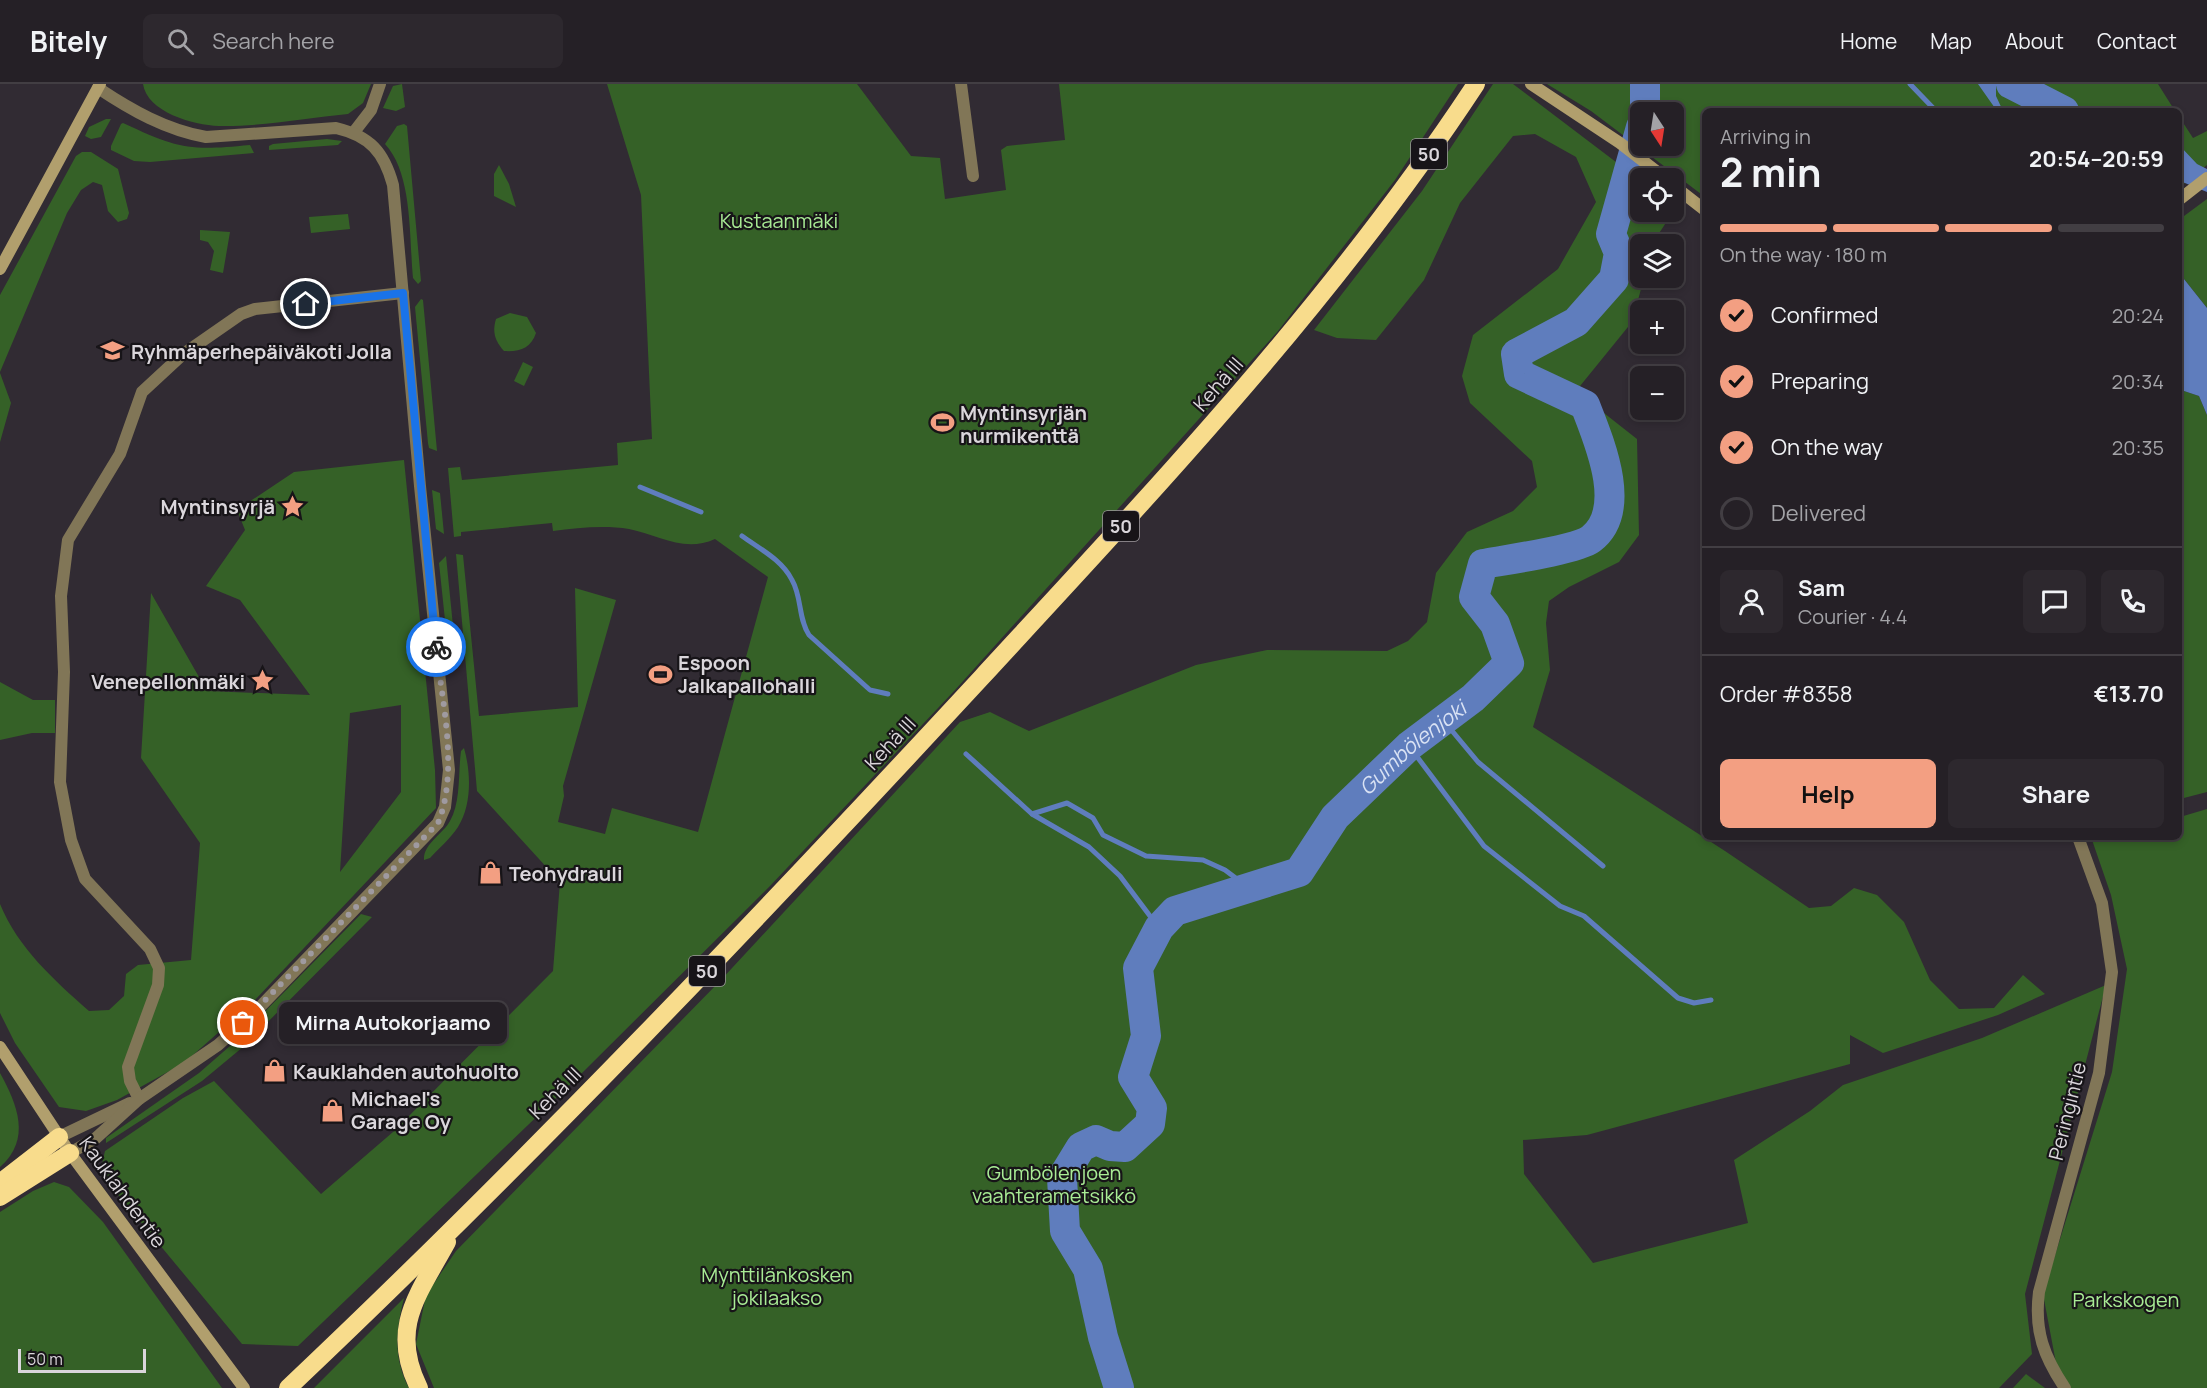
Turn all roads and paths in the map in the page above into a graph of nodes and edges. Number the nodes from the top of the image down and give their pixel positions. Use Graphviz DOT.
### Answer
graph roads {
  1 [pos="380,84"];
  2 [pos="961,84"];
  3 [pos="1476,84"];
  4 [pos="1531,84"];
  5 [pos="99,86"];
  6 [pos="354,132"];
  7 [pos="1652,168"];
  8 [pos="973,176"];
  9 [pos="2207,178"];
  10 [pos="1684,194"];
  11 [pos="2184,196"];
  12 [pos="1702,208"];
  13 [pos="0,269"];
  14 [pos="403,293"];
  15 [pos="2079,840"];
  16 [pos="0,1047"];
  17 [pos="139,1099"];
  18 [pos="58,1137"];
  19 [pos="70,1153"];
  20 [pos="0,1183"];
  21 [pos="0,1197"];
  22 [pos="458,1222"];
  23 [pos="244,1388"];
  24 [pos="288,1388"];
  25 [pos="419,1388"];
  26 [pos="2065,1388"];
  1 -- 6 [label="street"];
  2 -- 8 [label="street"];
  3 -- 22 [label="highway, Kehä III / 50"];
  4 -- 7 [label="street"];
  5 -- 6 [label="street"];
  5 -- 13 [label="street"];
  6 -- 14 [label="street"];
  9 -- 11 [label="street"];
  10 -- 12 [label="street"];
  14 -- 17 [label="street"];
  14 -- 17 [label="street"];
  15 -- 26 [label="street, Peringintie"];
  16 -- 18 [label="street, Kauklahdentie"];
  17 -- 18 [label="street"];
  17 -- 19 [label="street"];
  18 -- 19 [label="street, Kauklahdentie"];
  18 -- 20 [label="highway"];
  19 -- 21 [label="highway"];
  19 -- 23 [label="street, Kauklahdentie"];
  22 -- 24 [label="highway, Kehä III / 50"];
  22 -- 25 [label="highway"];
}
